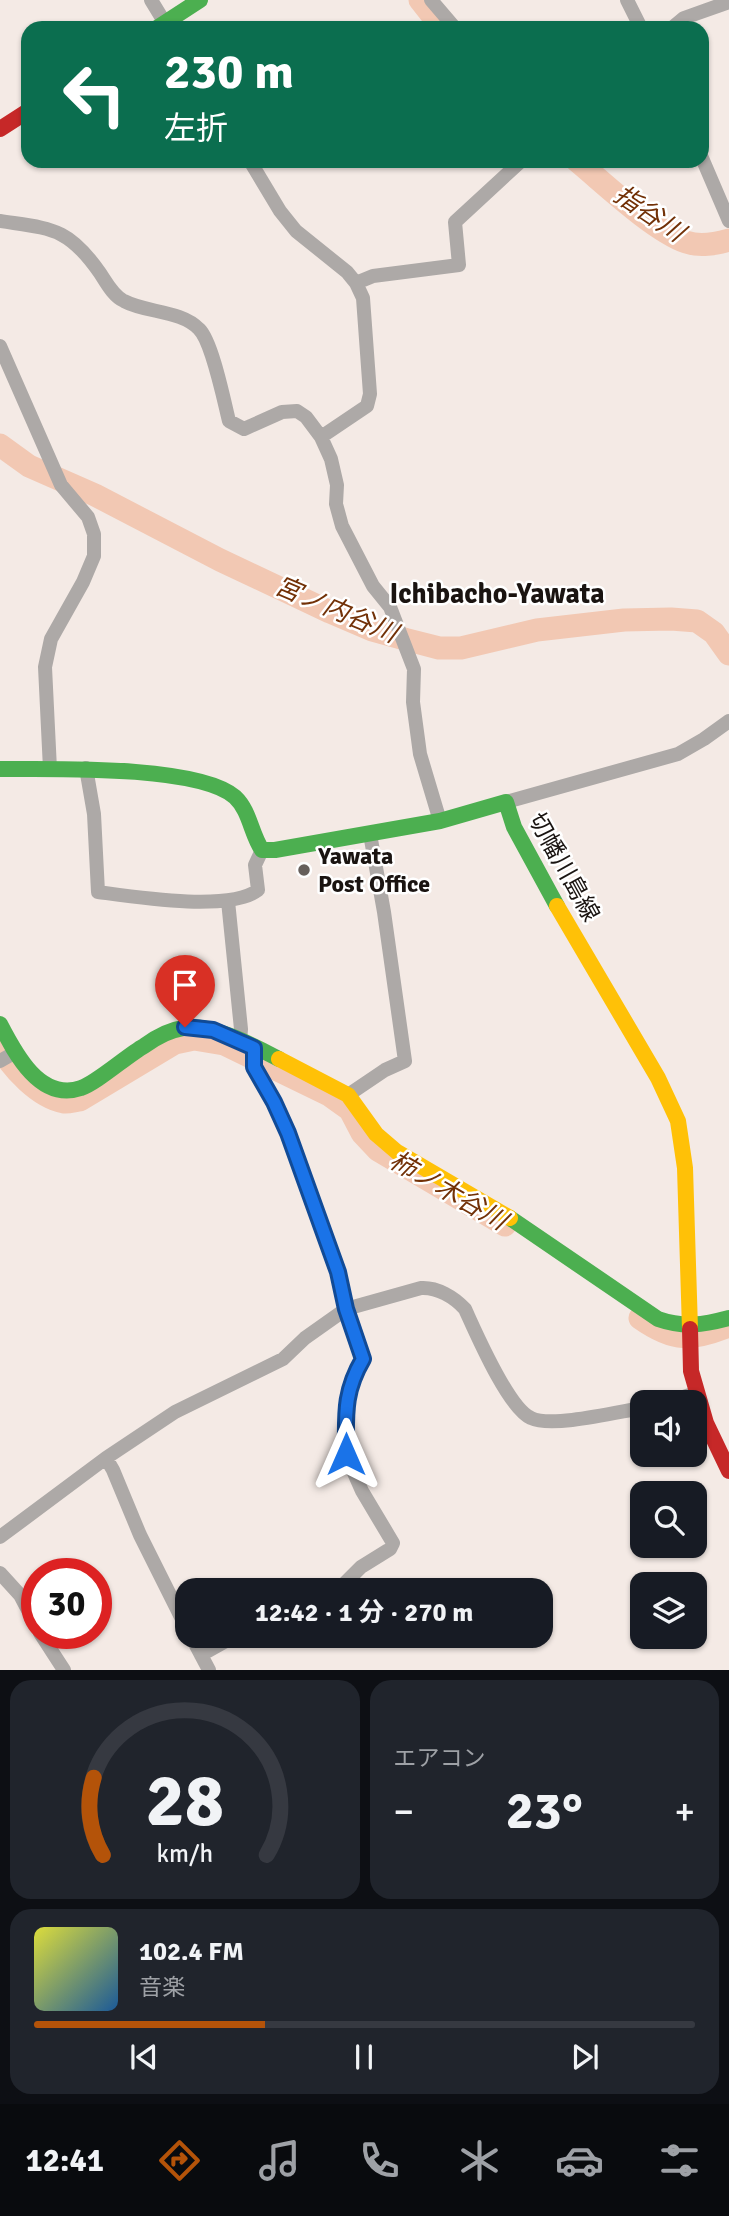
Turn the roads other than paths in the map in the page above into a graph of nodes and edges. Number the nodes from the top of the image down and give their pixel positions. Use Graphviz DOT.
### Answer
graph roads {
  1 [pos="151,0"];
  2 [pos="200,0"];
  3 [pos="431,0"];
  4 [pos="627,0"];
  5 [pos="729,2"];
  6 [pos="161,21"];
  7 [pos="170,21"];
  8 [pos="449,21"];
  9 [pos="637,21"];
  10 [pos="680,21"];
  11 [pos="21,116"];
  12 [pos="0,129"];
  13 [pos="254,168"];
  14 [pos="513,168"];
  15 [pos="706,168"];
  16 [pos="0,221"];
  17 [pos="729,221"];
  18 [pos="356,284"];
  19 [pos="0,346"];
  20 [pos="321,437"];
  21 [pos="729,721"];
  22 [pos="86,768"];
  23 [pos="0,769"];
  24 [pos="50,769"];
  25 [pos="506,802"];
  26 [pos="440,821"];
  27 [pos="370,834"];
  28 [pos="262,850"];
  29 [pos="228,901"];
  30 [pos="0,1024"];
  31 [pos="250,1051"];
  32 [pos="7,1057"];
  33 [pos="348,1095"];
  34 [pos="346,1309"];
  35 [pos="729,1318"];
  36 [pos="689,1334"];
  37 [pos="695,1390"];
  38 [pos="630,1410"];
  39 [pos="707,1425"];
  40 [pos="106,1458"];
  41 [pos="729,1471"];
  42 [pos="0,1537"];
  43 [pos="0,1573"];
  44 [pos="350,1578"];
  45 [pos="21,1597"];
  46 [pos="175,1605"];
  47 [pos="197,1648"];
  48 [pos="214,1648"];
  49 [pos="50,1649"];
  50 [pos="201,1655"];
  51 [pos="64,1670"];
  52 [pos="209,1670"];
  1 -- 6 [label="street"];
  2 -- 7 [label="main road"];
  3 -- 8 [label="street"];
  4 -- 9 [label="street"];
  5 -- 10 [label="street"];
  11 -- 12 [label="main road"];
  13 -- 18 [label="street"];
  14 -- 18 [label="street"];
  15 -- 17 [label="street"];
  16 -- 20 [label="street"];
  18 -- 20 [label="street"];
  19 -- 24 [label="street"];
  20 -- 26 [label="street"];
  21 -- 25 [label="street"];
  22 -- 24 [label="main road"];
  22 -- 28 [label="main road"];
  22 -- 29 [label="street"];
  23 -- 24 [label="main road"];
  25 -- 26 [label="main road, 切幡川島線"];
  25 -- 36 [label="main road, 切幡川島線"];
  26 -- 27 [label="main road, 切幡川島線"];
  27 -- 28 [label="main road, 切幡川島線"];
  27 -- 33 [label="street"];
  28 -- 29 [label="street"];
  29 -- 31 [label="street"];
  30 -- 32 [label="main road"];
  31 -- 32 [label="main road"];
  31 -- 33 [label="main road"];
  31 -- 34 [label="street"];
  33 -- 36 [label="main road"];
  34 -- 38 [label="street"];
  34 -- 40 [label="street"];
  34 -- 44 [label="street"];
  35 -- 36 [label="main road"];
  36 -- 37 [label="main road, 切幡川島線"];
  39 -- 41 [label="main road, 切幡川島線"];
  40 -- 42 [label="street"];
  40 -- 46 [label="street"];
  43 -- 45 [label="street"];
  47 -- 50 [label="street"];
  48 -- 50 [label="street"];
  49 -- 51 [label="street"];
  50 -- 52 [label="street"];
}
